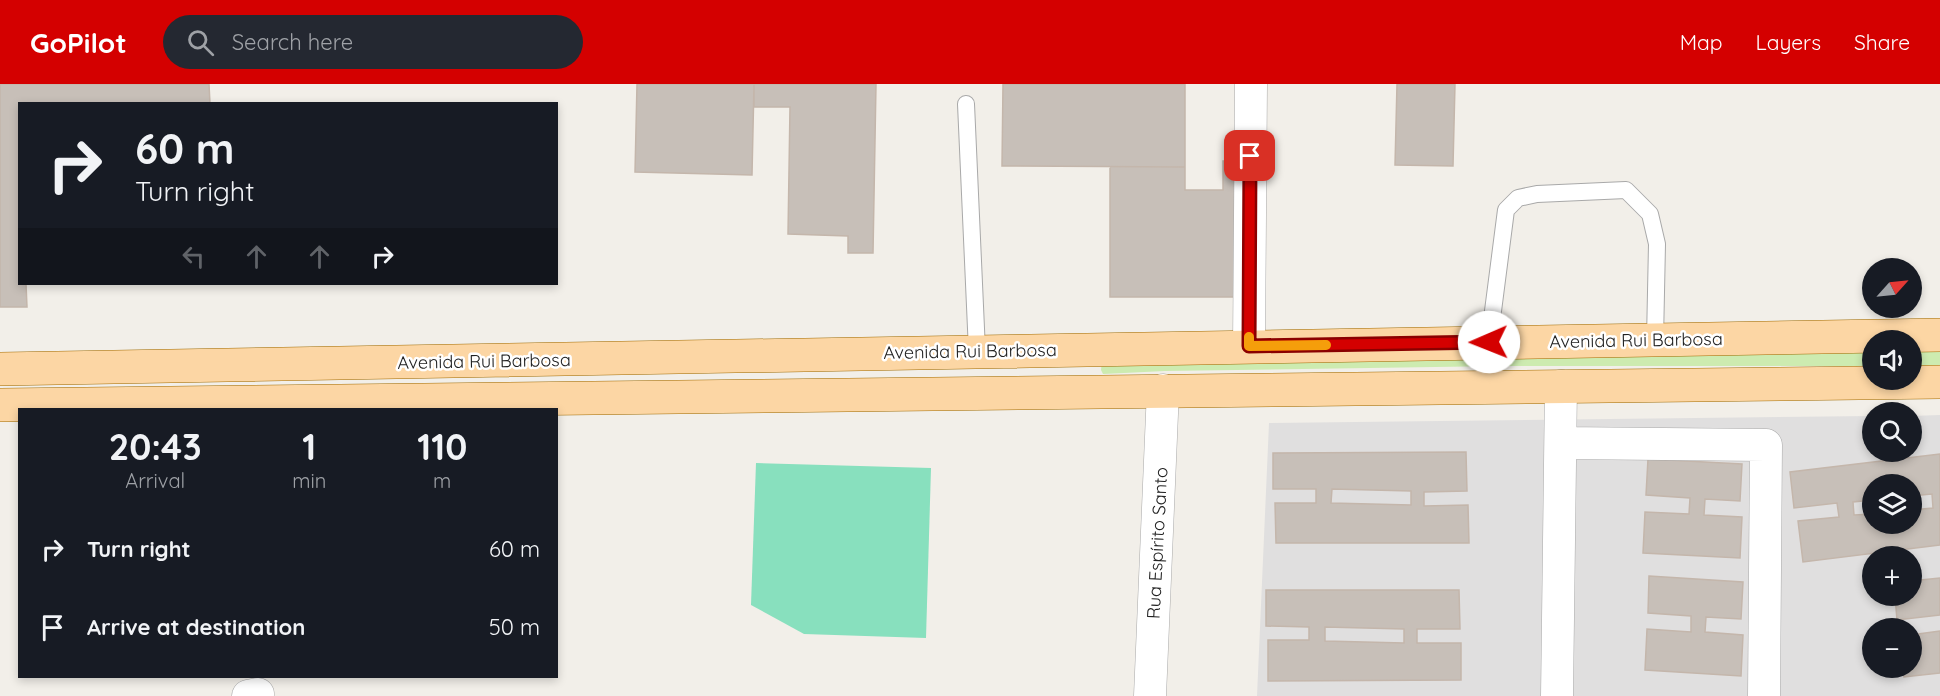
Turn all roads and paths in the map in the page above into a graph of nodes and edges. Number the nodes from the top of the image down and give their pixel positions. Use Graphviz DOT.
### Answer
graph roads {
  1 [pos="1251,84"];
  2 [pos="966,104"];
  3 [pos="1940,335"];
  4 [pos="1655,340"];
  5 [pos="1489,342"];
  6 [pos="1249,346"];
  7 [pos="977,351"];
  8 [pos="0,369"];
  9 [pos="1940,382"];
  10 [pos="1562,386"];
  11 [pos="1162,390"];
  12 [pos="0,405"];
  13 [pos="1561,443"];
  14 [pos="1150,696"];
  15 [pos="1557,696"];
  16 [pos="1764,696"];
  1 -- 6 [label="street"];
  2 -- 7 [label="lane"];
  3 -- 4 [label="main road, Avenida Rui Barbosa"];
  4 -- 5 [label="main road, Avenida Rui Barbosa"];
  4 -- 5 [label="lane"];
  5 -- 6 [label="main road, Avenida Rui Barbosa"];
  6 -- 7 [label="main road, Avenida Rui Barbosa"];
  7 -- 8 [label="main road, Avenida Rui Barbosa"];
  9 -- 10 [label="main road, Avenida Rui Barbosa"];
  10 -- 11 [label="main road, Avenida Rui Barbosa"];
  10 -- 13 [label="street"];
  11 -- 12 [label="main road, Avenida Rui Barbosa"];
  11 -- 14 [label="street, Rua Espírito Santo"];
  13 -- 15 [label="street"];
  13 -- 16 [label="street"];
}
